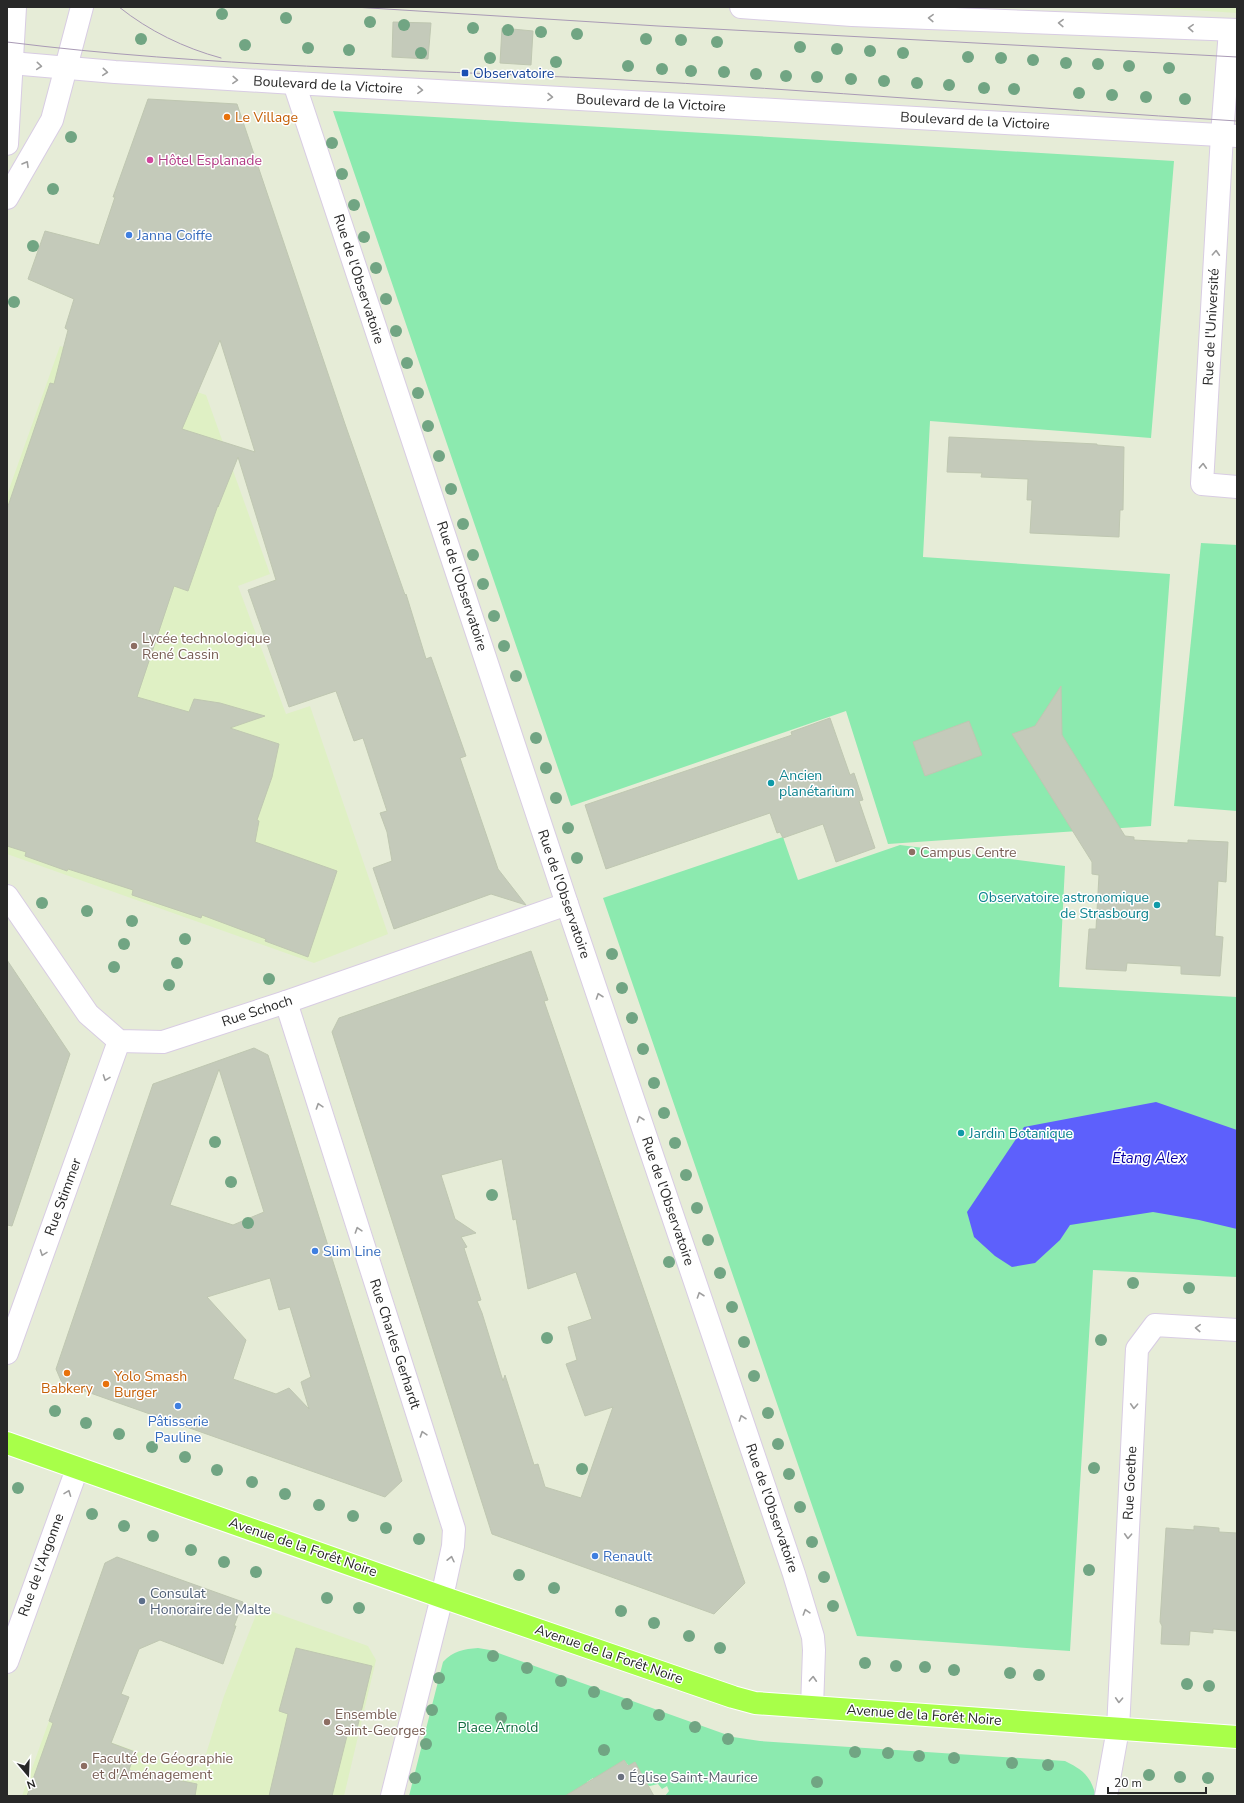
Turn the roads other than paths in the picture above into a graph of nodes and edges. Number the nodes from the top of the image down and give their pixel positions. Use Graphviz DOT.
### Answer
graph roads {
  1 [pos="15,7"];
  2 [pos="82,7"];
  3 [pos="741,7"];
  4 [pos="1233,30"];
  5 [pos="9,63"];
  6 [pos="66,68"];
  7 [pos="294,83"];
  8 [pos="1230,135"];
  9 [pos="7,144"];
  10 [pos="7,198"];
  11 [pos="1237,487"];
  12 [pos="7,896"];
  13 [pos="567,904"];
  14 [pos="286,1002"];
  15 [pos="119,1041"];
  16 [pos="1237,1330"];
  17 [pos="7,1353"];
  18 [pos="7,1443"];
  19 [pos="77,1469"];
  20 [pos="442,1597"];
  21 [pos="7,1662"];
  22 [pos="812,1708"];
  23 [pos="1118,1728"];
  24 [pos="1237,1737"];
  25 [pos="392,1796"];
  26 [pos="1106,1796"];
  1 -- 5 [label="street"];
  2 -- 6 [label="street"];
  4 -- 3 [label="street, one-way"];
  4 -- 8 [label="street"];
  5 -- 6 [label="street, Boulevard de la Victoire, one-way"];
  5 -- 9 [label="street"];
  6 -- 7 [label="street, Boulevard de la Victoire, one-way"];
  10 -- 6 [label="street, one-way"];
  7 -- 8 [label="street, Boulevard de la Victoire, one-way"];
  7 -- 13 [label="street, Rue de l'Observatoire"];
  11 -- 8 [label="street, Rue de l'Université, one-way"];
  12 -- 15 [label="street"];
  13 -- 14 [label="street, Rue Schoch"];
  22 -- 13 [label="street, Rue de l'Observatoire, one-way"];
  14 -- 15 [label="street, Rue Schoch"];
  20 -- 14 [label="street, Rue Charles Gerhardt, one-way"];
  15 -- 17 [label="street, Rue Stimmer, one-way"];
  16 -- 23 [label="street, Rue Goethe, one-way"];
  18 -- 19 [label="main road, Avenue de la Forêt Noire"];
  19 -- 20 [label="main road, Avenue de la Forêt Noire"];
  21 -- 19 [label="street, Rue de l'Argonne, one-way"];
  20 -- 22 [label="main road, Avenue de la Forêt Noire"];
  20 -- 25 [label="street, Rue Charles Gerhardt"];
  22 -- 23 [label="main road, Avenue de la Forêt Noire"];
  23 -- 24 [label="main road, Avenue de la Forêt Noire"];
  23 -- 26 [label="street"];
}
